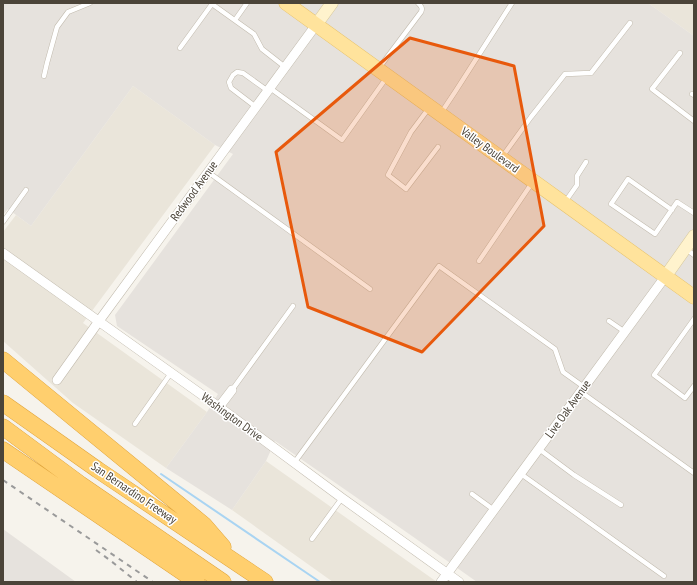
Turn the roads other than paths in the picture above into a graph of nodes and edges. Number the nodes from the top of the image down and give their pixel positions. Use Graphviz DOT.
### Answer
graph roads {
  1 [pos="90,3"];
  2 [pos="247,3"];
  3 [pos="286,3"];
  4 [pos="332,3"];
  5 [pos="418,3"];
  6 [pos="512,3"];
  7 [pos="235,20"];
  8 [pos="630,23"];
  9 [pos="316,25"];
  10 [pos="180,48"];
  11 [pos="680,53"];
  12 [pos="286,67"];
  13 [pos="383,73"];
  14 [pos="44,76"];
  15 [pos="269,90"];
  16 [pos="256,106"];
  17 [pos="435,111"];
  18 [pos="694,121"];
  19 [pos="438,147"];
  20 [pos="501,158"];
  21 [pos="586,162"];
  22 [pos="208,172"];
  23 [pos="532,181"];
  24 [pos="26,190"];
  25 [pos="564,204"];
  26 [pos="672,210"];
  27 [pos="694,213"];
  28 [pos="3,222"];
  29 [pos="694,236"];
  30 [pos="690,252"];
  31 [pos="3,254"];
  32 [pos="480,261"];
  33 [pos="665,277"];
  34 [pos="370,289"];
  35 [pos="693,295"];
  36 [pos="293,306"];
  37 [pos="694,319"];
  38 [pos="99,321"];
  39 [pos="609,321"];
  40 [pos="625,332"];
  41 [pos="3,360"];
  42 [pos="171,373"];
  43 [pos="57,380"];
  44 [pos="694,386"];
  45 [pos="583,389"];
  46 [pos="232,390"];
  47 [pos="3,403"];
  48 [pos="219,407"];
  49 [pos="134,424"];
  50 [pos="3,427"];
  51 [pos="539,449"];
  52 [pos="3,450"];
  53 [pos="294,463"];
  54 [pos="694,473"];
  55 [pos="521,474"];
  56 [pos="472,494"];
  57 [pos="342,498"];
  58 [pos="621,505"];
  59 [pos="494,510"];
  60 [pos="312,539"];
  61 [pos="238,563"];
  62 [pos="448,574"];
  63 [pos="664,576"];
  64 [pos="197,582"];
  65 [pos="223,582"];
  66 [pos="265,582"];
  67 [pos="441,582"];
  68 [pos="459,582"];
  1 -- 14 [label="lane"];
  2 -- 7 [label="lane"];
  3 -- 9 [label="main road, Valley Boulevard"];
  4 -- 9 [label="street, Redwood Avenue"];
  5 -- 13 [label="lane"];
  6 -- 17 [label="lane"];
  7 -- 10 [label="lane"];
  7 -- 12 [label="lane"];
  8 -- 20 [label="lane"];
  9 -- 12 [label="street, Redwood Avenue"];
  9 -- 13 [label="main road, Valley Boulevard"];
  11 -- 18 [label="lane"];
  12 -- 15 [label="street, Redwood Avenue"];
  13 -- 15 [label="lane"];
  13 -- 17 [label="main road, Valley Boulevard"];
  15 -- 16 [label="street, Redwood Avenue"];
  15 -- 16 [label="lane"];
  16 -- 22 [label="street, Redwood Avenue"];
  17 -- 19 [label="lane"];
  17 -- 20 [label="main road, Valley Boulevard"];
  20 -- 23 [label="main road, Valley Boulevard"];
  21 -- 25 [label="lane"];
  22 -- 34 [label="lane"];
  22 -- 38 [label="street, Redwood Avenue"];
  23 -- 25 [label="main road, Valley Boulevard"];
  23 -- 32 [label="lane"];
  24 -- 28 [label="lane"];
  25 -- 33 [label="main road, Valley Boulevard"];
  26 -- 26 [label="lane"];
  26 -- 27 [label="lane"];
  29 -- 30 [label="street, Live Oak Avenue"];
  30 -- 33 [label="street, Live Oak Avenue"];
  31 -- 38 [label="street, Washington Drive"];
  33 -- 35 [label="main road, Valley Boulevard"];
  33 -- 40 [label="street, Live Oak Avenue"];
  36 -- 46 [label="lane"];
  37 -- 44 [label="lane"];
  38 -- 42 [label="street, Washington Drive"];
  38 -- 43 [label="street, Redwood Avenue"];
  39 -- 40 [label="lane"];
  40 -- 45 [label="street, Live Oak Avenue"];
  41 -- 61 [label="highway"];
  42 -- 48 [label="street, Washington Drive"];
  42 -- 49 [label="lane"];
  45 -- 51 [label="street, Live Oak Avenue"];
  45 -- 53 [label="lane"];
  45 -- 54 [label="lane"];
  46 -- 48 [label="street"];
  47 -- 61 [label="highway, San Bernardino Freeway"];
  48 -- 53 [label="street, Washington Drive"];
  50 -- 65 [label="highway, San Bernardino Freeway"];
  51 -- 55 [label="street, Live Oak Avenue"];
  51 -- 58 [label="lane"];
  52 -- 64 [label="highway"];
  53 -- 57 [label="street, Washington Drive"];
  55 -- 59 [label="street, Live Oak Avenue"];
  55 -- 63 [label="lane"];
  56 -- 59 [label="lane"];
  57 -- 60 [label="lane"];
  57 -- 62 [label="street, Washington Drive"];
  59 -- 62 [label="street, Live Oak Avenue"];
  61 -- 66 [label="highway, San Bernardino Freeway"];
  62 -- 67 [label="street, Live Oak Avenue"];
  62 -- 68 [label="street, Washington Drive"];
}
